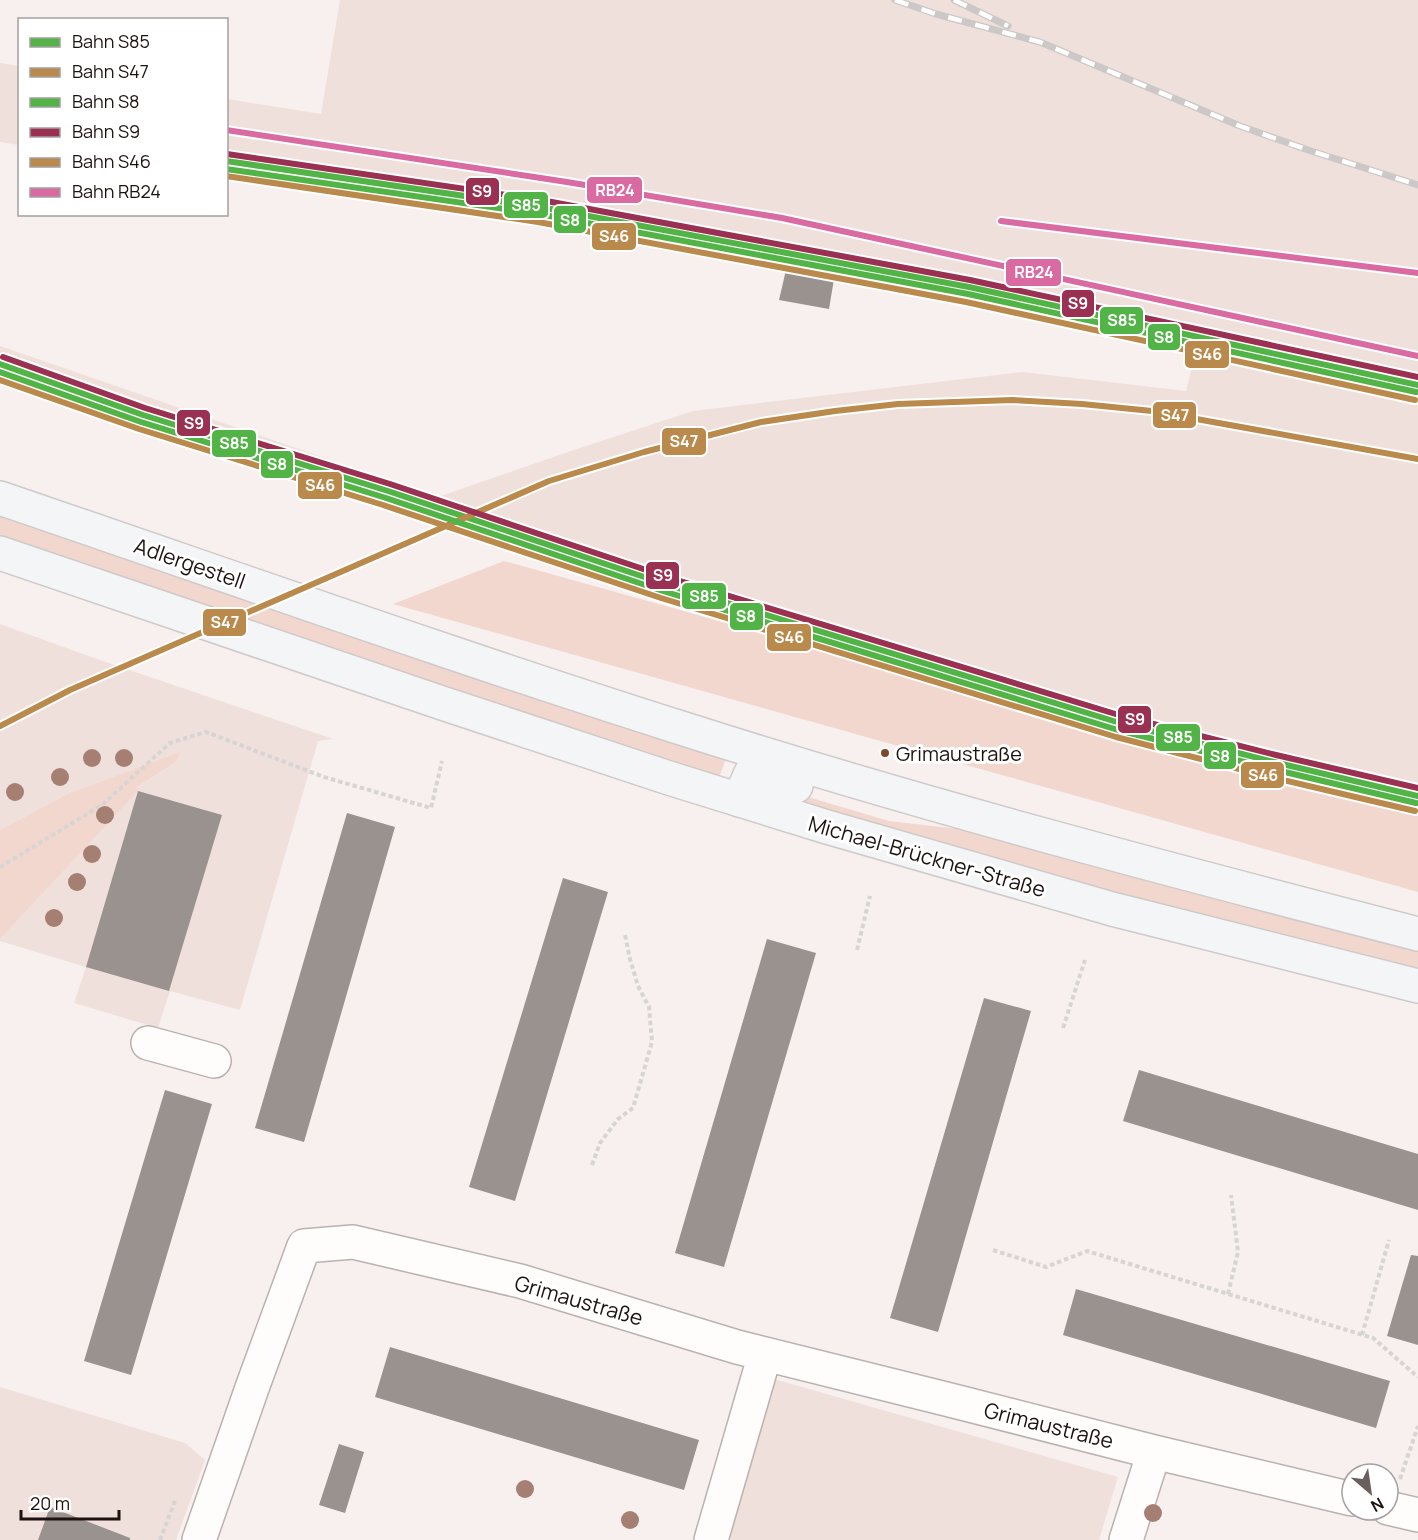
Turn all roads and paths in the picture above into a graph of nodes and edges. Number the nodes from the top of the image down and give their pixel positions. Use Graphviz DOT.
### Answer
graph roads {
  1 [pos="0,498"];
  2 [pos="0,553"];
  3 [pos="442,761"];
  4 [pos="739,800"];
  5 [pos="952,810"];
  6 [pos="0,867"];
  7 [pos="870,896"];
  8 [pos="1418,934"];
  9 [pos="625,935"];
  10 [pos="856,950"];
  11 [pos="1085,960"];
  12 [pos="1418,986"];
  13 [pos="1063,1028"];
  14 [pos="148,1043"];
  15 [pos="214,1061"];
  16 [pos="592,1165"];
  17 [pos="1230,1195"];
  18 [pos="1389,1240"];
  19 [pos="993,1250"];
  20 [pos="1228,1294"];
  21 [pos="1362,1335"];
  22 [pos="765,1354"];
  23 [pos="1418,1377"];
  24 [pos="1418,1426"];
  25 [pos="1154,1452"];
  26 [pos="1340,1496"];
  27 [pos="1400,1507"];
  28 [pos="199,1540"];
  29 [pos="711,1540"];
  30 [pos="1126,1540"];
  1 -- 5 [label="main road, Adlergestell"];
  2 -- 4 [label="main road, Michael-Brückner-Straße"];
  3 -- 6 [label="path"];
  4 -- 5 [label="main road"];
  4 -- 12 [label="main road, Michael-Brückner-Straße"];
  5 -- 8 [label="main road"];
  7 -- 10 [label="path"];
  9 -- 16 [label="path"];
  11 -- 13 [label="path"];
  14 -- 15 [label="street"];
  17 -- 20 [label="path"];
  18 -- 21 [label="path"];
  19 -- 20 [label="path"];
  20 -- 21 [label="path"];
  21 -- 23 [label="path"];
  22 -- 25 [label="street, Grimaustraße"];
  22 -- 28 [label="street, Grimaustraße"];
  22 -- 29 [label="street"];
  24 -- 27 [label="path"];
  25 -- 26 [label="street, Grimaustraße"];
  25 -- 30 [label="street"];
}
